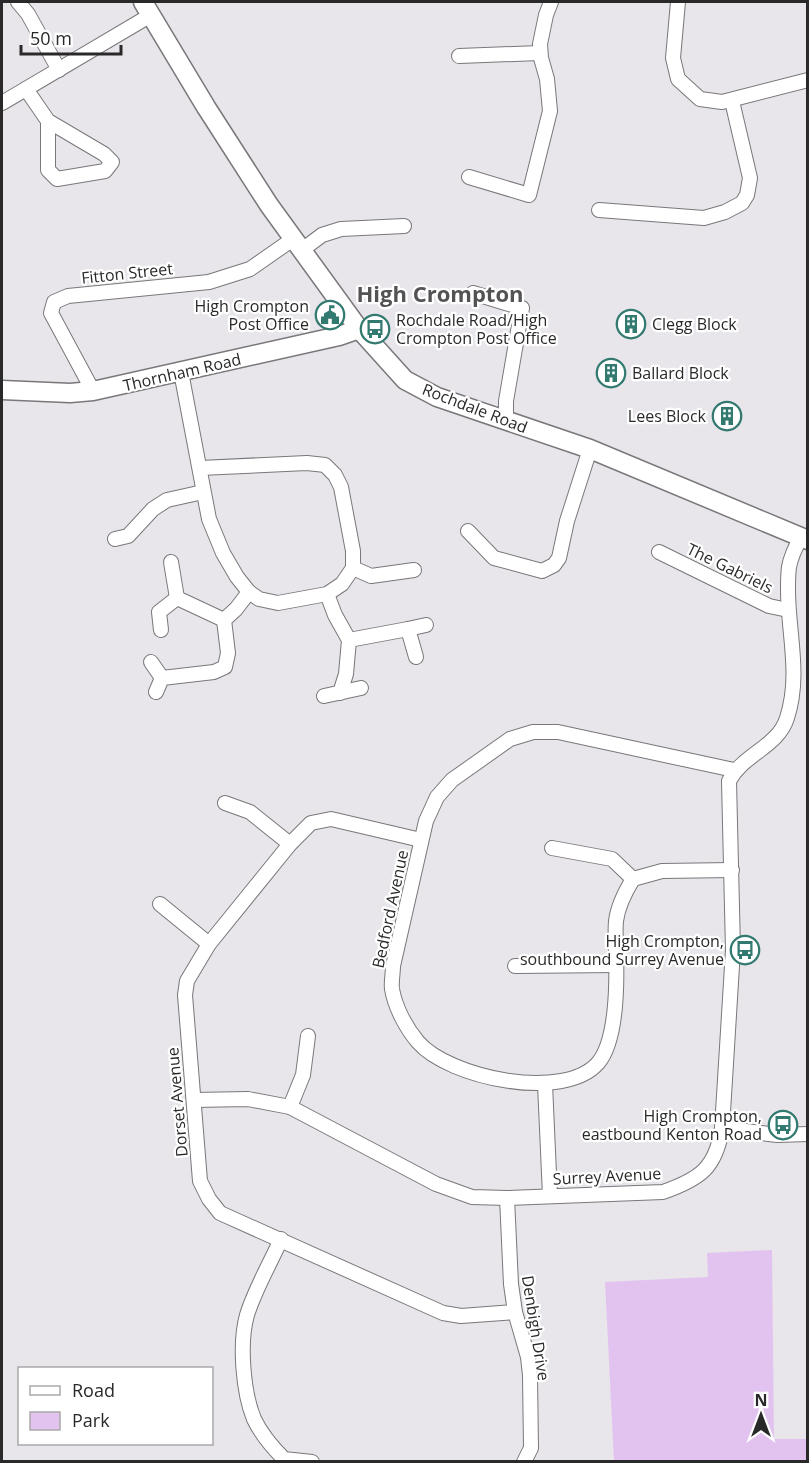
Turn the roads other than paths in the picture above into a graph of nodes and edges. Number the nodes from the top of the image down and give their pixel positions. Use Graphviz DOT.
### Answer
graph roads {
  1 [pos="18,2"];
  2 [pos="551,2"];
  3 [pos="678,2"];
  4 [pos="147,8"];
  5 [pos="540,53"];
  6 [pos="459,56"];
  7 [pos="59,70"];
  8 [pos="807,80"];
  9 [pos="26,89"];
  10 [pos="732,100"];
  11 [pos="2,103"];
  12 [pos="48,121"];
  13 [pos="470,177"];
  14 [pos="599,210"];
  15 [pos="404,226"];
  16 [pos="297,245"];
  17 [pos="473,293"];
  18 [pos="359,329"];
  19 [pos="181,372"];
  20 [pos="2,390"];
  21 [pos="93,391"];
  22 [pos="506,421"];
  23 [pos="590,450"];
  24 [pos="200,468"];
  25 [pos="203,492"];
  26 [pos="468,531"];
  27 [pos="804,538"];
  28 [pos="115,539"];
  29 [pos="658,552"];
  30 [pos="171,562"];
  31 [pos="353,568"];
  32 [pos="414,570"];
  33 [pos="249,592"];
  34 [pos="327,594"];
  35 [pos="177,598"];
  36 [pos="788,610"];
  37 [pos="224,620"];
  38 [pos="426,625"];
  39 [pos="408,629"];
  40 [pos="161,630"];
  41 [pos="349,640"];
  42 [pos="416,657"];
  43 [pos="151,662"];
  44 [pos="801,666"];
  45 [pos="162,678"];
  46 [pos="361,687"];
  47 [pos="156,692"];
  48 [pos="340,693"];
  49 [pos="324,696"];
  50 [pos="734,770"];
  51 [pos="225,803"];
  52 [pos="421,840"];
  53 [pos="290,844"];
  54 [pos="552,848"];
  55 [pos="732,870"];
  56 [pos="633,879"];
  57 [pos="160,904"];
  58 [pos="209,944"];
  59 [pos="616,965"];
  60 [pos="515,966"];
  61 [pos="308,1036"];
  62 [pos="544,1084"];
  63 [pos="194,1100"];
  64 [pos="290,1107"];
  65 [pos="722,1128"];
  66 [pos="807,1134"];
  67 [pos="550,1196"];
  68 [pos="507,1198"];
  69 [pos="281,1239"];
  70 [pos="515,1312"];
  71 [pos="312,1461"];
  72 [pos="524,1461"];
  1 -- 7 [label="street"];
  2 -- 5 [label="street"];
  3 -- 10 [label="street"];
  4 -- 7 [label="street"];
  4 -- 16 [label="main road, Rochdale Road"];
  5 -- 6 [label="street"];
  5 -- 13 [label="street"];
  7 -- 9 [label="street"];
  8 -- 10 [label="street"];
  9 -- 11 [label="street"];
  9 -- 12 [label="street"];
  10 -- 14 [label="street"];
  12 -- 12 [label="street"];
  15 -- 16 [label="street"];
  16 -- 18 [label="main road, Rochdale Road"];
  16 -- 21 [label="street, Fitton Street"];
  17 -- 22 [label="street"];
  18 -- 19 [label="main road, Thornham Road"];
  18 -- 22 [label="main road, Rochdale Road"];
  19 -- 21 [label="main road, Thornham Road"];
  19 -- 24 [label="street"];
  20 -- 21 [label="main road, Thornham Road"];
  22 -- 23 [label="main road, Rochdale Road"];
  23 -- 26 [label="street"];
  23 -- 27 [label="main road, Rochdale Road"];
  24 -- 25 [label="street"];
  24 -- 31 [label="street"];
  25 -- 28 [label="street"];
  25 -- 33 [label="street"];
  27 -- 36 [label="street"];
  29 -- 36 [label="street, The Gabriels"];
  30 -- 35 [label="street"];
  31 -- 32 [label="street"];
  31 -- 34 [label="street"];
  33 -- 34 [label="street"];
  33 -- 37 [label="street"];
  34 -- 41 [label="street"];
  35 -- 37 [label="street"];
  35 -- 40 [label="street"];
  36 -- 44 [label="street"];
  37 -- 45 [label="street"];
  38 -- 39 [label="street"];
  39 -- 41 [label="street"];
  39 -- 42 [label="street"];
  41 -- 48 [label="street"];
  43 -- 45 [label="street"];
  44 -- 50 [label="street"];
  45 -- 47 [label="street"];
  46 -- 48 [label="street"];
  48 -- 49 [label="street"];
  50 -- 52 [label="street, Bedford Avenue"];
  50 -- 55 [label="street, Surrey Avenue"];
  51 -- 53 [label="street"];
  52 -- 53 [label="street, Dorset Avenue"];
  52 -- 62 [label="street, Bedford Avenue"];
  53 -- 58 [label="street, Dorset Avenue"];
  54 -- 56 [label="street"];
  55 -- 56 [label="street"];
  55 -- 65 [label="street, Surrey Avenue"];
  56 -- 59 [label="street, Bedford Avenue"];
  57 -- 58 [label="street"];
  58 -- 63 [label="street, Dorset Avenue"];
  59 -- 60 [label="street"];
  59 -- 62 [label="street, Bedford Avenue"];
  61 -- 64 [label="street"];
  62 -- 67 [label="street"];
  63 -- 64 [label="street, Surrey Avenue"];
  63 -- 69 [label="street, Dorset Avenue"];
  64 -- 68 [label="street, Surrey Avenue"];
  65 -- 66 [label="street"];
  65 -- 67 [label="street, Surrey Avenue"];
  67 -- 68 [label="street, Surrey Avenue"];
  68 -- 70 [label="street, Denbigh Drive"];
  69 -- 70 [label="street, Dorset Avenue"];
  69 -- 71 [label="street"];
  70 -- 72 [label="street, Denbigh Drive"];
}
